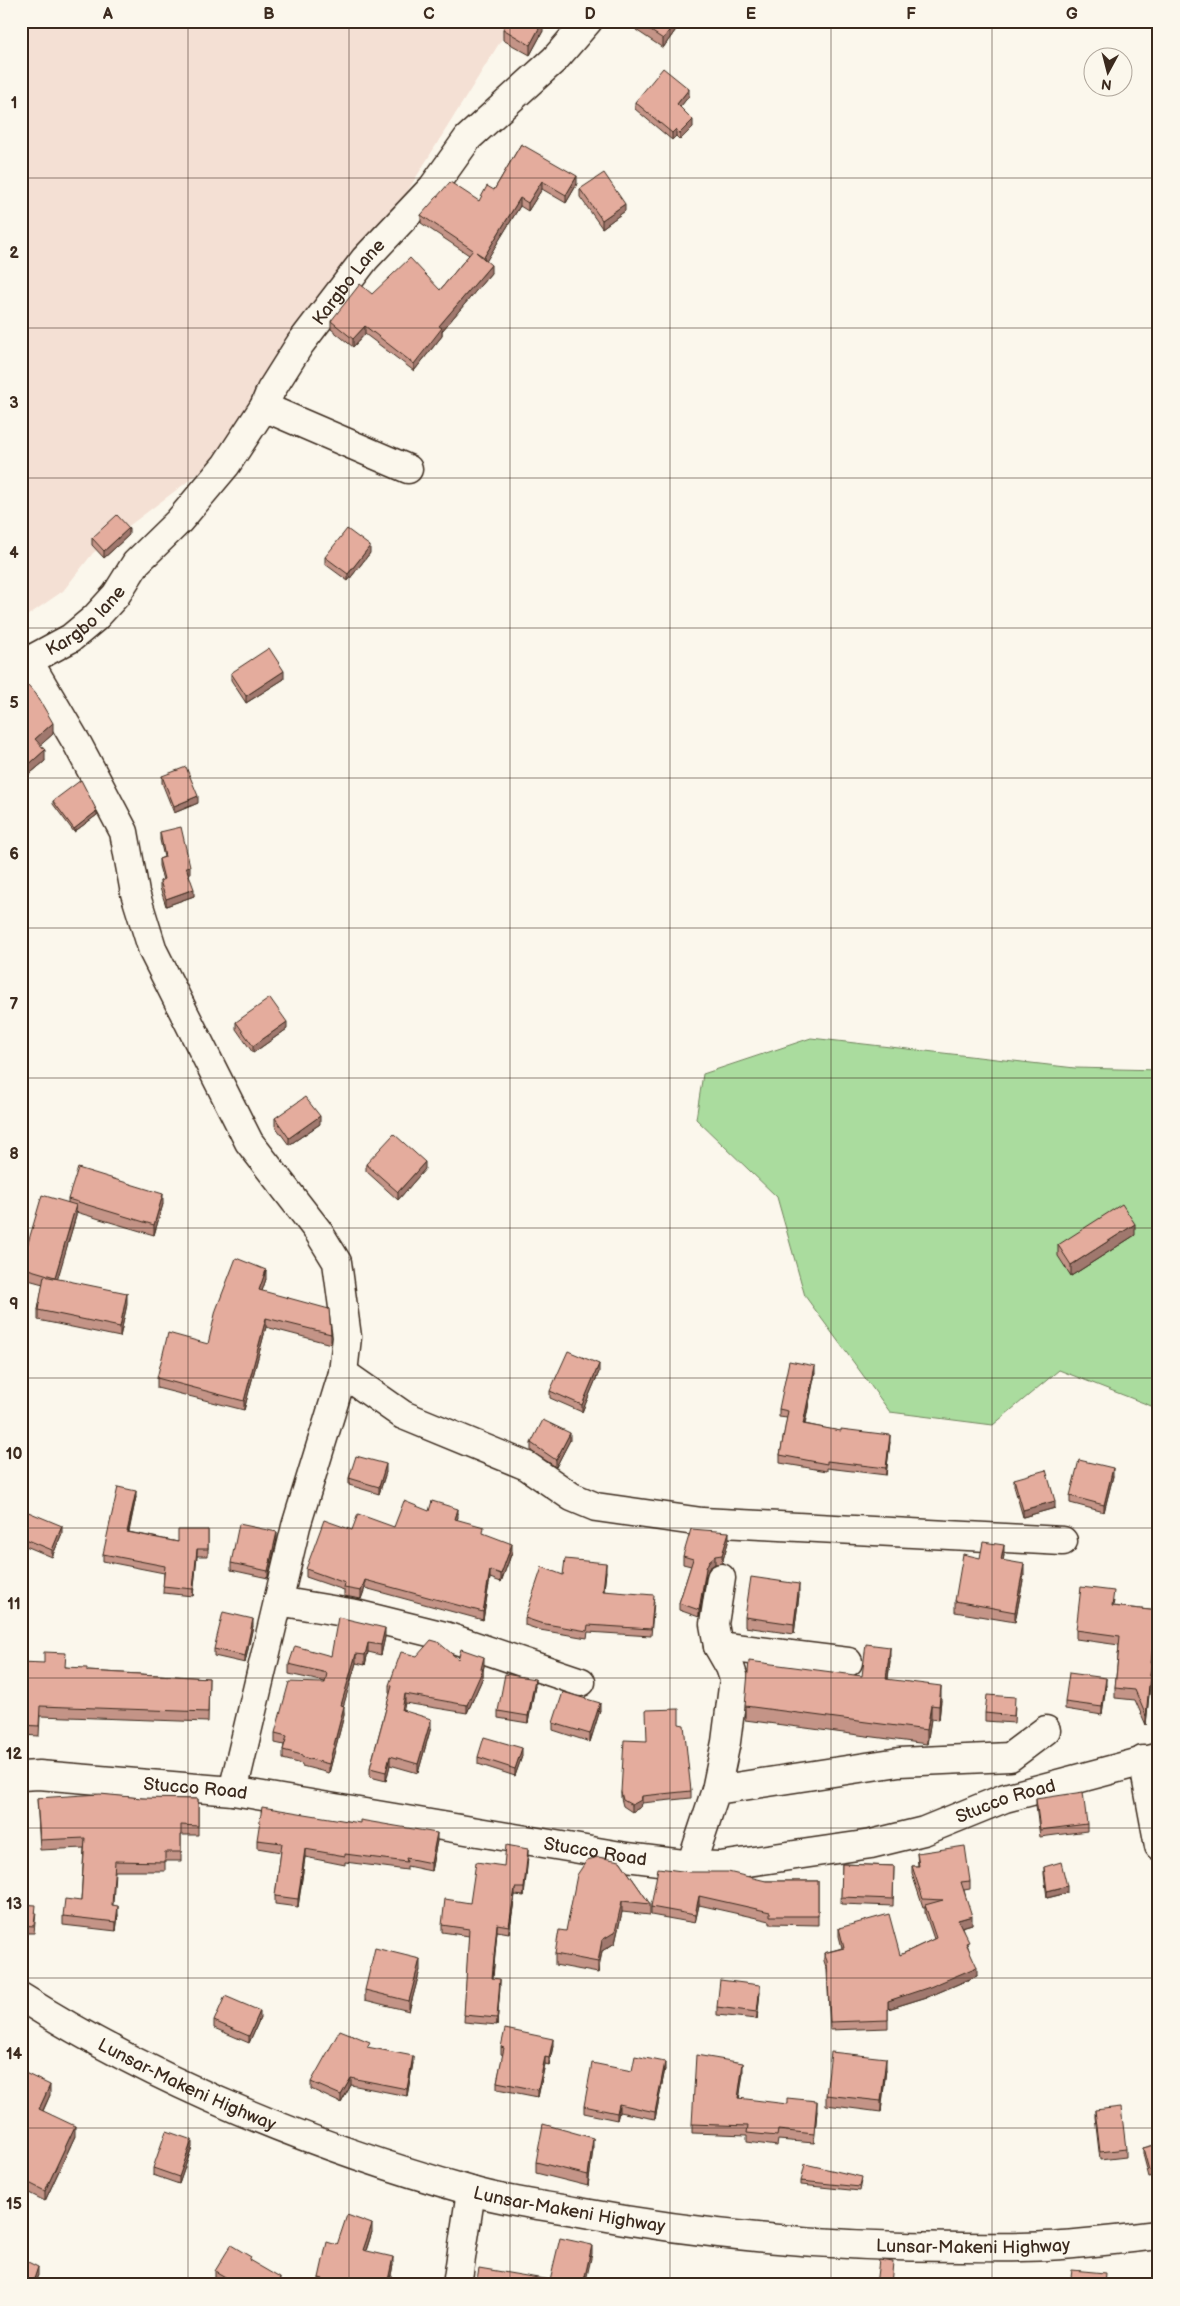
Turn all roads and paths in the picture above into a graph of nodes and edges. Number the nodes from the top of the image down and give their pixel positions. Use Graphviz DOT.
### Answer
graph roads {
  1 [pos="588,21"];
  2 [pos="264,407"];
  3 [pos="408,469"];
  4 [pos="136,563"];
  5 [pos="25,662"];
  6 [pos="343,1374"];
  7 [pos="1063,1541"];
  8 [pos="721,1578"];
  9 [pos="278,1601"];
  10 [pos="718,1646"];
  11 [pos="848,1662"];
  12 [pos="582,1682"];
  13 [pos="1046,1730"];
  14 [pos="1151,1758"];
  15 [pos="21,1776"];
  16 [pos="716,1790"];
  17 [pos="233,1791"];
  18 [pos="1159,1846"];
  19 [pos="691,1866"];
  20 [pos="21,1998"];
  21 [pos="471,2191"];
  22 [pos="1159,2235"];
  23 [pos="457,2285"];
  1 -- 2 [label="street, Kargbo Lane"];
  2 -- 3 [label="street"];
  2 -- 4 [label="street, Kargbo Lane"];
  4 -- 5 [label="street, Kargbo lane"];
  5 -- 6 [label="street"];
  6 -- 7 [label="street"];
  6 -- 9 [label="street"];
  8 -- 10 [label="street"];
  9 -- 12 [label="street"];
  9 -- 17 [label="street"];
  10 -- 11 [label="street"];
  10 -- 16 [label="street"];
  13 -- 16 [label="street"];
  14 -- 18 [label="street"];
  14 -- 19 [label="street, Stucco Road"];
  15 -- 17 [label="street, Stucco Road"];
  16 -- 19 [label="street"];
  17 -- 19 [label="street, Stucco Road"];
  20 -- 21 [label="street, Lunsar-Makeni Highway"];
  21 -- 22 [label="street, Lunsar-Makeni Highway"];
  21 -- 23 [label="street"];
}
